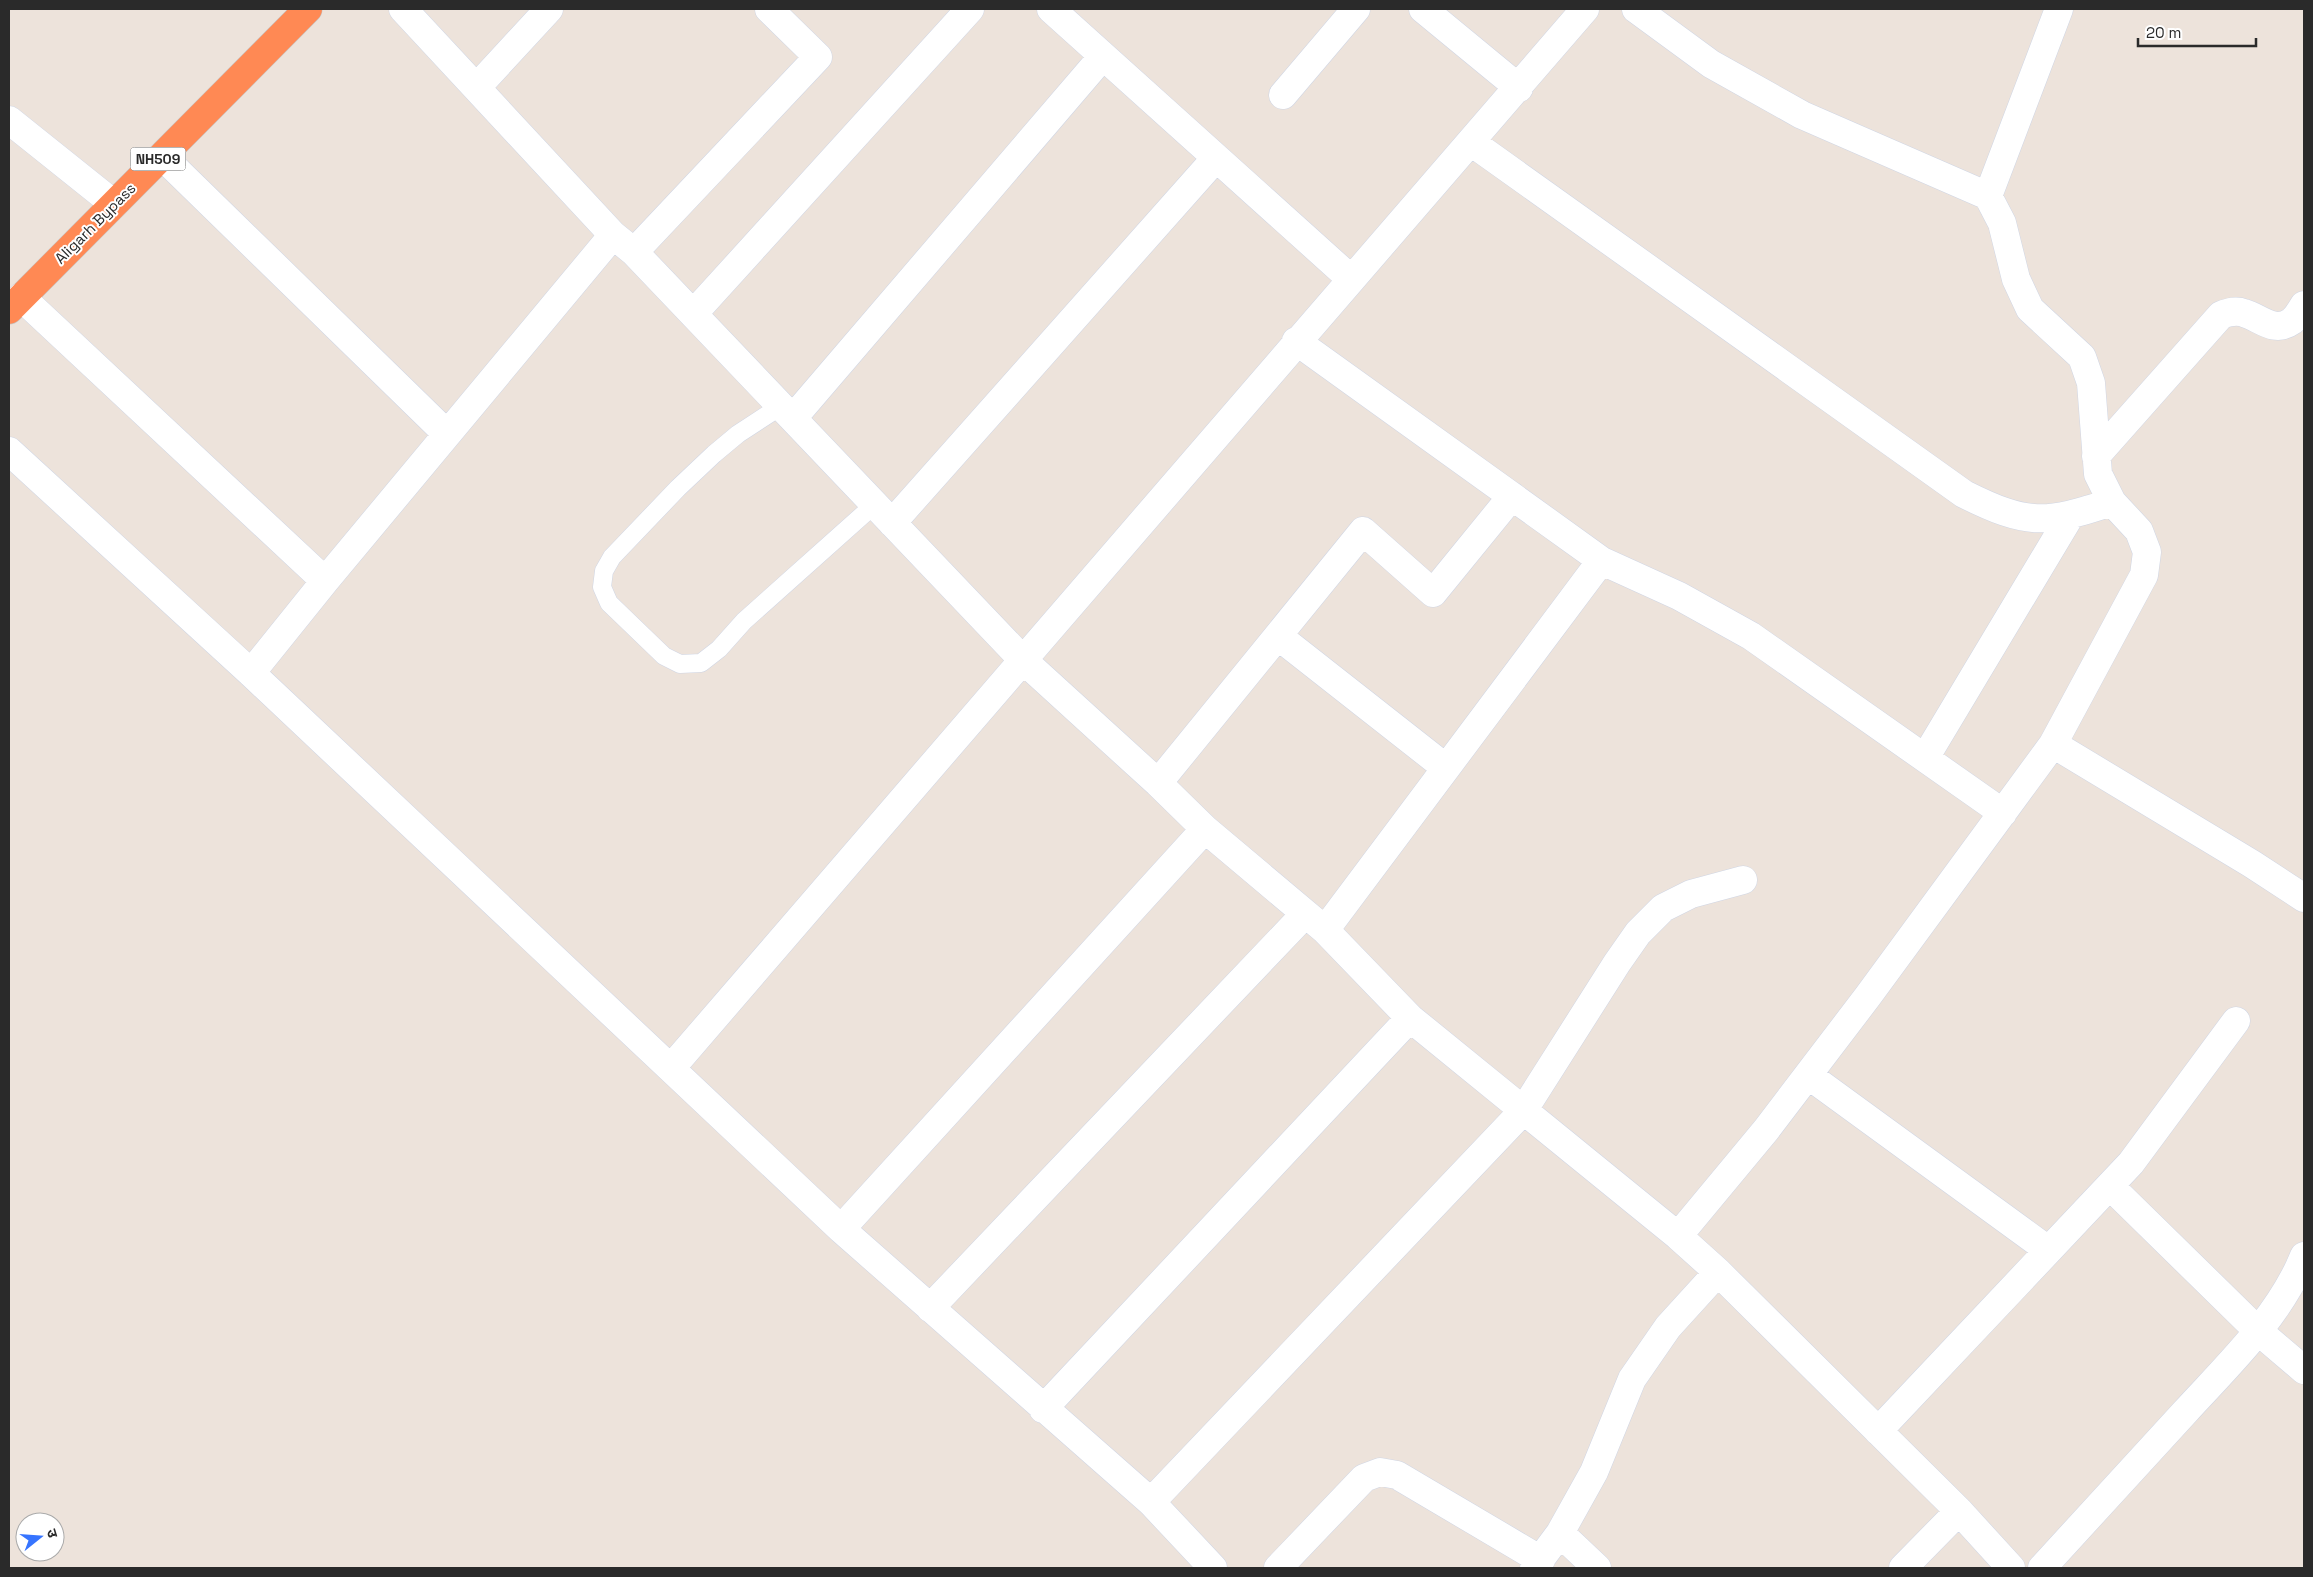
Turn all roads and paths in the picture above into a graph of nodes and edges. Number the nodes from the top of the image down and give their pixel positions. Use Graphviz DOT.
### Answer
graph roads {
  1 [pos="308,9"];
  2 [pos="403,9"];
  3 [pos="549,9"];
  4 [pos="769,9"];
  5 [pos="970,9"];
  6 [pos="1052,9"];
  7 [pos="1356,9"];
  8 [pos="1422,9"];
  9 [pos="1585,9"];
  10 [pos="1636,9"];
  11 [pos="2059,9"];
  12 [pos="1104,56"];
  13 [pos="477,87"];
  14 [pos="1518,88"];
  15 [pos="1283,95"];
  16 [pos="9,120"];
  17 [pos="1470,142"];
  18 [pos="162,156"];
  19 [pos="1216,158"];
  20 [pos="1988,196"];
  21 [pos="114,204"];
  22 [pos="613,235"];
  23 [pos="634,252"];
  24 [pos="1351,279"];
  25 [pos="15,303"];
  26 [pos="2304,305"];
  27 [pos="693,314"];
  28 [pos="1296,341"];
  29 [pos="787,412"];
  30 [pos="447,434"];
  31 [pos="9,451"];
  32 [pos="2096,456"];
  33 [pos="1512,496"];
  34 [pos="2112,502"];
  35 [pos="884,514"];
  36 [pos="2070,516"];
  37 [pos="1601,560"];
  38 [pos="325,581"];
  39 [pos="1278,636"];
  40 [pos="1023,660"];
  41 [pos="252,673"];
  42 [pos="2053,744"];
  43 [pos="1925,758"];
  44 [pos="1446,768"];
  45 [pos="1158,783"];
  46 [pos="2003,813"];
  47 [pos="1204,830"];
  48 [pos="1743,880"];
  49 [pos="2304,898"];
  50 [pos="1315,922"];
  51 [pos="1410,1018"];
  52 [pos="2236,1021"];
  53 [pos="672,1067"];
  54 [pos="1808,1074"];
  55 [pos="1523,1111"];
  56 [pos="2110,1186"];
  57 [pos="841,1229"];
  58 [pos="1678,1236"];
  59 [pos="2048,1250"];
  60 [pos="2304,1256"];
  61 [pos="1718,1272"];
  62 [pos="930,1308"];
  63 [pos="2257,1330"];
  64 [pos="2304,1370"];
  65 [pos="1043,1409"];
  66 [pos="1878,1431"];
  67 [pos="1151,1502"];
  68 [pos="1959,1511"];
  69 [pos="1560,1533"];
  70 [pos="1538,1564"];
  71 [pos="1213,1568"];
  72 [pos="1278,1568"];
  73 [pos="1597,1568"];
  74 [pos="1903,1568"];
  75 [pos="2011,1568"];
  76 [pos="2042,1568"];
  1 -- 18 [label="highway, Aligarh Bypass / NH509"];
  2 -- 13 [label="street"];
  3 -- 13 [label="street"];
  4 -- 23 [label="street"];
  5 -- 27 [label="street"];
  6 -- 12 [label="street"];
  7 -- 15 [label="street"];
  8 -- 14 [label="street"];
  9 -- 14 [label="street"];
  10 -- 20 [label="street"];
  11 -- 20 [label="street"];
  12 -- 19 [label="street"];
  12 -- 29 [label="street"];
  13 -- 22 [label="street"];
  14 -- 17 [label="street"];
  16 -- 21 [label="street"];
  17 -- 24 [label="street"];
  17 -- 36 [label="street"];
  18 -- 21 [label="highway, Aligarh Bypass / NH509"];
  18 -- 30 [label="street"];
  19 -- 24 [label="street"];
  19 -- 35 [label="street"];
  20 -- 32 [label="street"];
  21 -- 25 [label="highway, Aligarh Bypass / NH509"];
  22 -- 23 [label="street"];
  22 -- 30 [label="street"];
  23 -- 27 [label="street"];
  24 -- 28 [label="street"];
  25 -- 38 [label="street"];
  26 -- 32 [label="street"];
  27 -- 29 [label="street"];
  28 -- 33 [label="street"];
  28 -- 40 [label="street"];
  29 -- 35 [label="street"];
  29 -- 35 [label="lane"];
  30 -- 38 [label="street"];
  31 -- 41 [label="street"];
  32 -- 34 [label="street"];
  33 -- 37 [label="street"];
  33 -- 39 [label="street"];
  34 -- 36 [label="street"];
  34 -- 42 [label="street"];
  35 -- 40 [label="street"];
  36 -- 43 [label="street"];
  37 -- 43 [label="street"];
  37 -- 44 [label="street"];
  38 -- 41 [label="street"];
  39 -- 44 [label="street"];
  39 -- 45 [label="street"];
  40 -- 45 [label="street"];
  40 -- 53 [label="street"];
  41 -- 53 [label="street"];
  42 -- 46 [label="street"];
  42 -- 49 [label="street"];
  43 -- 46 [label="street"];
  44 -- 50 [label="street"];
  45 -- 47 [label="street"];
  46 -- 54 [label="street"];
  47 -- 50 [label="street"];
  47 -- 57 [label="street"];
  48 -- 55 [label="street"];
  50 -- 51 [label="street"];
  50 -- 62 [label="street"];
  51 -- 55 [label="street"];
  51 -- 65 [label="street"];
  52 -- 56 [label="street"];
  53 -- 57 [label="street"];
  54 -- 58 [label="street"];
  54 -- 59 [label="street"];
  55 -- 58 [label="street"];
  55 -- 67 [label="street"];
  56 -- 59 [label="street"];
  56 -- 63 [label="street"];
  57 -- 62 [label="street"];
  58 -- 61 [label="street"];
  59 -- 66 [label="street"];
  60 -- 63 [label="street"];
  61 -- 66 [label="street"];
  61 -- 69 [label="street"];
  62 -- 65 [label="street"];
  63 -- 64 [label="street"];
  63 -- 76 [label="street"];
  65 -- 67 [label="street"];
  66 -- 68 [label="street"];
  67 -- 71 [label="street"];
  68 -- 74 [label="street"];
  68 -- 75 [label="street"];
  69 -- 70 [label="street"];
  69 -- 73 [label="street"];
  70 -- 72 [label="street"];
}
